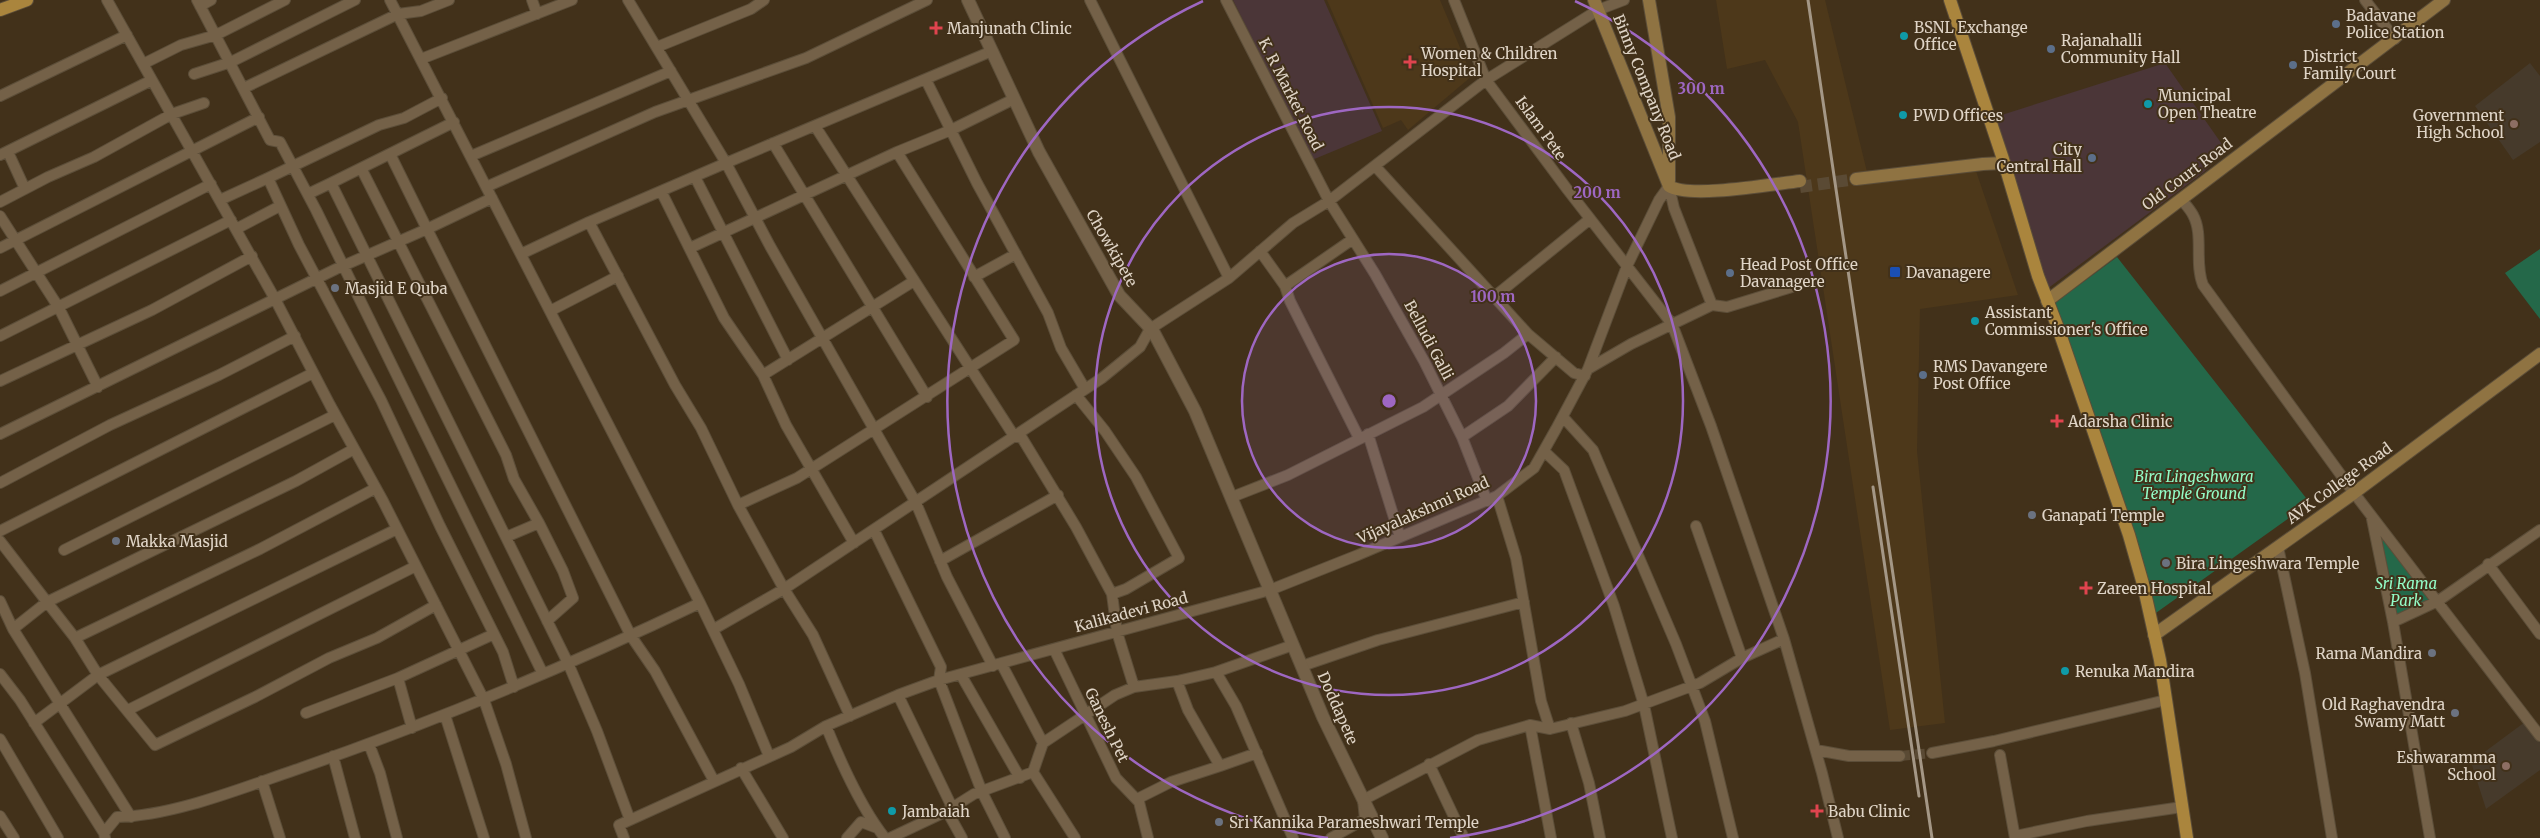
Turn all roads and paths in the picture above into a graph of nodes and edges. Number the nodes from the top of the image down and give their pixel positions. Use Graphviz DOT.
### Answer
graph roads {
  1 [pos="26,0"];
  2 [pos="107,0"];
  3 [pos="211,0"];
  4 [pos="285,0"];
  5 [pos="355,0"];
  6 [pos="390,0"];
  7 [pos="449,0"];
  8 [pos="532,0"];
  9 [pos="572,0"];
  10 [pos="628,0"];
  11 [pos="764,0"];
  12 [pos="926,0"];
  13 [pos="968,0"];
  14 [pos="1090,0"];
  15 [pos="1226,0"];
  16 [pos="1454,0"];
  17 [pos="1624,0"];
  18 [pos="1649,0"];
  19 [pos="1950,0"];
  20 [pos="2365,0"];
  21 [pos="2444,0"];
  22 [pos="198,3"];
  23 [pos="1596,5"];
  24 [pos="0,10"];
  25 [pos="398,14"];
  26 [pos="537,14"];
  27 [pos="127,35"];
  28 [pos="216,35"];
  29 [pos="2395,39"];
  30 [pos="657,47"];
  31 [pos="992,51"];
  32 [pos="422,59"];
  33 [pos="231,62"];
  34 [pos="143,64"];
  35 [pos="671,71"];
  36 [pos="194,74"];
  37 [pos="926,80"];
  38 [pos="1486,80"];
  39 [pos="153,82"];
  40 [pos="244,88"];
  41 [pos="0,96"];
  42 [pos="442,98"];
  43 [pos="1014,99"];
  44 [pos="689,100"];
  45 [pos="204,103"];
  46 [pos="172,114"];
  47 [pos="259,117"];
  48 [pos="454,122"];
  49 [pos="815,126"];
  50 [pos="951,130"];
  51 [pos="773,143"];
  52 [pos="192,150"];
  53 [pos="897,152"];
  54 [pos="4,153"];
  55 [pos="390,154"];
  56 [pos="471,156"];
  57 [pos="2004,161"];
  58 [pos="726,163"];
  59 [pos="293,166"];
  60 [pos="1375,166"];
  61 [pos="361,168"];
  62 [pos="847,176"];
  63 [pos="1856,176"];
  64 [pos="695,177"];
  65 [pos="268,178"];
  66 [pos="331,183"];
  67 [pos="211,184"];
  68 [pos="1800,184"];
  69 [pos="486,187"];
  70 [pos="25,189"];
  71 [pos="1669,189"];
  72 [pos="662,192"];
  73 [pos="308,194"];
  74 [pos="803,195"];
  75 [pos="492,198"];
  76 [pos="2181,199"];
  77 [pos="220,200"];
  78 [pos="1329,201"];
  79 [pos="0,202"];
  80 [pos="280,206"];
  81 [pos="0,216"];
  82 [pos="755,218"];
  83 [pos="1590,219"];
  84 [pos="589,222"];
  85 [pos="234,224"];
  86 [pos="427,228"];
  87 [pos="722,234"];
  88 [pos="1353,239"];
  89 [pos="14,241"];
  90 [pos="398,242"];
  91 [pos="0,248"];
  92 [pos="690,248"];
  93 [pos="1260,251"];
  94 [pos="521,254"];
  95 [pos="1016,254"];
  96 [pos="252,256"];
  97 [pos="366,256"];
  98 [pos="344,266"];
  99 [pos="1626,266"];
  100 [pos="36,274"];
  101 [pos="618,276"];
  102 [pos="974,277"];
  103 [pos="1229,278"];
  104 [pos="317,279"];
  105 [pos="914,281"];
  106 [pos="1285,286"];
  107 [pos="1792,287"];
  108 [pos="0,291"];
  109 [pos="1494,297"];
  110 [pos="276,299"];
  111 [pos="2047,301"];
  112 [pos="1712,304"];
  113 [pos="59,308"];
  114 [pos="872,308"];
  115 [pos="550,311"];
  116 [pos="1672,324"];
  117 [pos="1150,329"];
  118 [pos="1528,334"];
  119 [pos="0,336"];
  120 [pos="294,336"];
  121 [pos="824,339"];
  122 [pos="76,343"];
  123 [pos="2540,354"];
  124 [pos="1556,357"];
  125 [pos="788,360"];
  126 [pos="970,368"];
  127 [pos="1586,372"];
  128 [pos="313,373"];
  129 [pos="763,375"];
  130 [pos="0,381"];
  131 [pos="98,387"];
  132 [pos="1080,392"];
  133 [pos="1442,395"];
  134 [pos="927,397"];
  135 [pos="335,415"];
  136 [pos="1562,417"];
  137 [pos="875,429"];
  138 [pos="0,434"];
  139 [pos="1014,436"];
  140 [pos="1364,436"];
  141 [pos="1462,437"];
  142 [pos="354,449"];
  143 [pos="1544,451"];
  144 [pos="810,468"];
  145 [pos="0,483"];
  146 [pos="376,488"];
  147 [pos="2354,493"];
  148 [pos="1058,495"];
  149 [pos="1497,496"];
  150 [pos="1232,497"];
  151 [pos="1486,501"];
  152 [pos="916,503"];
  153 [pos="738,506"];
  154 [pos="2371,514"];
  155 [pos="539,523"];
  156 [pos="1696,526"];
  157 [pos="397,529"];
  158 [pos="874,530"];
  159 [pos="0,531"];
  160 [pos="2537,532"];
  161 [pos="506,537"];
  162 [pos="1400,537"];
  163 [pos="0,541"];
  164 [pos="854,543"];
  165 [pos="2540,544"];
  166 [pos="2278,547"];
  167 [pos="64,550"];
  168 [pos="940,561"];
  169 [pos="2488,564"];
  170 [pos="416,566"];
  171 [pos="784,589"];
  172 [pos="1270,590"];
  173 [pos="1112,594"];
  174 [pos="2438,601"];
  175 [pos="0,602"];
  176 [pos="47,602"];
  177 [pos="1524,602"];
  178 [pos="700,603"];
  179 [pos="436,605"];
  180 [pos="547,621"];
  181 [pos="2394,622"];
  182 [pos="13,629"];
  183 [pos="714,629"];
  184 [pos="1117,632"];
  185 [pos="494,634"];
  186 [pos="2540,634"];
  187 [pos="2154,635"];
  188 [pos="631,636"];
  189 [pos="75,638"];
  190 [pos="1784,639"];
  191 [pos="1293,645"];
  192 [pos="1054,649"];
  193 [pos="460,652"];
  194 [pos="1742,658"];
  195 [pos="568,663"];
  196 [pos="997,665"];
  197 [pos="1302,666"];
  198 [pos="1216,672"];
  199 [pos="0,674"];
  200 [pos="544,674"];
  201 [pos="962,674"];
  202 [pos="98,675"];
  203 [pos="398,678"];
  204 [pos="939,680"];
  205 [pos="1177,681"];
  206 [pos="514,687"];
  207 [pos="1134,687"];
  208 [pos="1693,687"];
  209 [pos="898,695"];
  210 [pos="484,700"];
  211 [pos="2166,700"];
  212 [pos="61,705"];
  213 [pos="1644,705"];
  214 [pos="128,710"];
  215 [pos="306,713"];
  216 [pos="445,715"];
  217 [pos="1086,715"];
  218 [pos="850,716"];
  219 [pos="34,723"];
  220 [pos="1571,723"];
  221 [pos="1530,725"];
  222 [pos="826,726"];
  223 [pos="412,728"];
  224 [pos="1550,729"];
  225 [pos="2540,736"];
  226 [pos="0,740"];
  227 [pos="1044,743"];
  228 [pos="369,744"];
  229 [pos="1816,750"];
  230 [pos="1932,752"];
  231 [pos="1258,753"];
  232 [pos="2000,755"];
  233 [pos="333,756"];
  234 [pos="770,756"];
  235 [pos="1900,756"];
  236 [pos="1429,764"];
  237 [pos="1220,766"];
  238 [pos="741,768"];
  239 [pos="1034,772"];
  240 [pos="1020,778"];
  241 [pos="262,781"];
  242 [pos="714,781"];
  243 [pos="982,792"];
  244 [pos="1136,799"];
  245 [pos="1363,800"];
  246 [pos="2182,806"];
  247 [pos="949,809"];
  248 [pos="0,816"];
  249 [pos="131,817"];
  250 [pos="630,820"];
  251 [pos="877,828"];
  252 [pos="105,836"];
  253 [pos="523,837"];
  254 [pos="2015,837"];
  255 [pos="14,838"];
  256 [pos="58,838"];
  257 [pos="280,838"];
  258 [pos="355,838"];
  259 [pos="397,838"];
  260 [pos="484,838"];
  261 [pos="623,838"];
  262 [pos="783,838"];
  263 [pos="847,838"];
  264 [pos="885,838"];
  265 [pos="890,838"];
  266 [pos="962,838"];
  267 [pos="1005,838"];
  268 [pos="1075,838"];
  269 [pos="1148,838"];
  270 [pos="1293,838"];
  271 [pos="1330,838"];
  272 [pos="1382,838"];
  273 [pos="1464,838"];
  274 [pos="1551,838"];
  275 [pos="1600,838"];
  276 [pos="1672,838"];
  277 [pos="1733,838"];
  278 [pos="1838,838"];
  279 [pos="2187,838"];
  280 [pos="2332,838"];
  281 [pos="2430,838"];
  1 -- 24 [label="main road"];
  2 -- 27 [label="street"];
  3 -- 22 [label="street"];
  4 -- 28 [label="street"];
  5 -- 33 [label="street"];
  6 -- 25 [label="street"];
  7 -- 25 [label="street"];
  8 -- 26 [label="street"];
  9 -- 26 [label="street"];
  10 -- 30 [label="street"];
  11 -- 30 [label="street"];
  12 -- 44 [label="street"];
  13 -- 31 [label="street, Chowkipete"];
  14 -- 103 [label="street"];
  15 -- 78 [label="street, K. R Market Road"];
  16 -- 38 [label="street, Islam Pete"];
  17 -- 23 [label="street"];
  18 -- 71 [label="main road"];
  19 -- 57 [label="main road"];
  20 -- 29 [label="street"];
  21 -- 29 [label="main road, Old Court Road"];
  22 -- 28 [label="street"];
  23 -- 38 [label="street"];
  23 -- 71 [label="main road, Binny Company Road"];
  25 -- 32 [label="street"];
  25 -- 40 [label="street"];
  26 -- 32 [label="street"];
  27 -- 34 [label="street"];
  27 -- 41 [label="street"];
  28 -- 33 [label="street"];
  28 -- 34 [label="street"];
  29 -- 76 [label="main road, Old Court Road"];
  30 -- 35 [label="street"];
  31 -- 37 [label="street"];
  31 -- 43 [label="street, Chowkipete"];
  32 -- 42 [label="street"];
  33 -- 36 [label="street"];
  33 -- 40 [label="street"];
  34 -- 39 [label="street"];
  35 -- 44 [label="street"];
  35 -- 56 [label="street"];
  37 -- 49 [label="street"];
  37 -- 50 [label="street"];
  38 -- 60 [label="street"];
  38 -- 83 [label="street, Islam Pete"];
  39 -- 46 [label="street"];
  39 -- 54 [label="street"];
  40 -- 47 [label="street"];
  42 -- 48 [label="street"];
  42 -- 59 [label="street"];
  43 -- 50 [label="street"];
  43 -- 117 [label="street, Chowkipete"];
  44 -- 58 [label="street"];
  44 -- 69 [label="street"];
  45 -- 46 [label="street"];
  46 -- 52 [label="street"];
  46 -- 70 [label="street"];
  47 -- 52 [label="street"];
  47 -- 59 [label="street"];
  48 -- 55 [label="street"];
  48 -- 56 [label="street"];
  49 -- 51 [label="street"];
  49 -- 62 [label="street"];
  50 -- 53 [label="street"];
  50 -- 95 [label="street"];
  51 -- 58 [label="street"];
  51 -- 74 [label="street"];
  52 -- 67 [label="street"];
  52 -- 89 [label="street"];
  53 -- 62 [label="street"];
  53 -- 102 [label="street"];
  54 -- 70 [label="street"];
  55 -- 61 [label="street"];
  55 -- 86 [label="street"];
  56 -- 69 [label="street"];
  57 -- 63 [label="main road"];
  57 -- 111 [label="main road"];
  58 -- 64 [label="street"];
  58 -- 82 [label="street"];
  59 -- 65 [label="street"];
  59 -- 73 [label="street"];
  60 -- 78 [label="street"];
  60 -- 109 [label="street"];
  61 -- 66 [label="street"];
  61 -- 90 [label="street"];
  62 -- 74 [label="street"];
  62 -- 105 [label="street"];
  64 -- 72 [label="street"];
  64 -- 87 [label="street"];
  65 -- 77 [label="street"];
  65 -- 80 [label="street"];
  66 -- 73 [label="street"];
  66 -- 97 [label="street"];
  67 -- 77 [label="street"];
  67 -- 100 [label="street"];
  68 -- 71 [label="main road"];
  69 -- 75 [label="street"];
  70 -- 79 [label="street"];
  71 -- 99 [label="street, Vijayalakshmi Road"];
  71 -- 112 [label="street"];
  72 -- 84 [label="street"];
  72 -- 92 [label="street"];
  73 -- 98 [label="street"];
  74 -- 82 [label="street"];
  74 -- 114 [label="street"];
  75 -- 86 [label="street"];
  75 -- 94 [label="street"];
  76 -- 111 [label="main road, Old Court Road"];
  76 -- 147 [label="street"];
  77 -- 85 [label="street"];
  78 -- 88 [label="street, Belludi Galli"];
  78 -- 93 [label="street"];
  80 -- 85 [label="street"];
  80 -- 104 [label="street"];
  81 -- 89 [label="street"];
  82 -- 87 [label="street"];
  82 -- 121 [label="street"];
  83 -- 99 [label="street, Islam Pete"];
  83 -- 109 [label="street"];
  84 -- 94 [label="street"];
  84 -- 101 [label="street"];
  85 -- 96 [label="street"];
  85 -- 113 [label="street"];
  86 -- 90 [label="street"];
  86 -- 188 [label="street"];
  87 -- 92 [label="street"];
  87 -- 125 [label="street"];
  88 -- 106 [label="street"];
  88 -- 133 [label="street, Belludi Galli"];
  89 -- 91 [label="street"];
  89 -- 100 [label="street"];
  90 -- 97 [label="street"];
  90 -- 155 [label="street"];
  92 -- 129 [label="street"];
  93 -- 103 [label="street"];
  93 -- 106 [label="street"];
  94 -- 115 [label="street"];
  95 -- 102 [label="street"];
  95 -- 132 [label="street"];
  96 -- 110 [label="street"];
  96 -- 122 [label="street"];
  97 -- 98 [label="street"];
  97 -- 161 [label="street"];
  98 -- 104 [label="street"];
  98 -- 200 [label="street"];
  99 -- 116 [label="street, Islam Pete"];
  99 -- 127 [label="street, Vijayalakshmi Road"];
  100 -- 108 [label="street"];
  100 -- 113 [label="street"];
  101 -- 115 [label="street"];
  101 -- 153 [label="street"];
  102 -- 126 [label="street"];
  103 -- 117 [label="street"];
  104 -- 110 [label="street"];
  104 -- 185 [label="street"];
  105 -- 114 [label="street"];
  105 -- 126 [label="street"];
  106 -- 140 [label="street"];
  107 -- 112 [label="street"];
  109 -- 118 [label="street"];
  110 -- 120 [label="street"];
  110 -- 131 [label="street"];
  111 -- 187 [label="main road"];
  112 -- 116 [label="street"];
  113 -- 119 [label="street"];
  113 -- 122 [label="street"];
  114 -- 121 [label="street"];
  114 -- 134 [label="street"];
  115 -- 178 [label="street"];
  116 -- 127 [label="street"];
  116 -- 190 [label="street, Islam Pete"];
  117 -- 132 [label="street"];
  117 -- 150 [label="street, Chowkipete"];
  118 -- 124 [label="street"];
  118 -- 133 [label="street"];
  120 -- 128 [label="street"];
  120 -- 145 [label="street"];
  121 -- 125 [label="street"];
  121 -- 137 [label="street"];
  122 -- 130 [label="street"];
  122 -- 131 [label="street"];
  123 -- 147 [label="main road, AVK College Road"];
  124 -- 127 [label="street"];
  124 -- 141 [label="street"];
  125 -- 129 [label="street"];
  126 -- 134 [label="street"];
  126 -- 139 [label="street"];
  127 -- 136 [label="street, Vijayalakshmi Road"];
  128 -- 135 [label="street"];
  128 -- 159 [label="street"];
  129 -- 144 [label="street"];
  131 -- 138 [label="street"];
  132 -- 139 [label="street"];
  132 -- 173 [label="street"];
  133 -- 140 [label="street"];
  133 -- 141 [label="street, Belludi Galli"];
  134 -- 137 [label="street"];
  135 -- 142 [label="street"];
  135 -- 167 [label="street"];
  136 -- 143 [label="street, Vijayalakshmi Road"];
  136 -- 208 [label="street"];
  137 -- 144 [label="street"];
  137 -- 152 [label="street"];
  139 -- 148 [label="street"];
  139 -- 152 [label="street"];
  140 -- 150 [label="street"];
  140 -- 162 [label="street"];
  141 -- 151 [label="street, Belludi Galli"];
  142 -- 146 [label="street"];
  142 -- 176 [label="street"];
  143 -- 149 [label="street, Vijayalakshmi Road"];
  143 -- 213 [label="street"];
  144 -- 153 [label="street"];
  144 -- 164 [label="street"];
  146 -- 157 [label="street"];
  146 -- 189 [label="street"];
  147 -- 154 [label="street"];
  147 -- 166 [label="main road, AVK College Road"];
  148 -- 168 [label="street"];
  148 -- 173 [label="street"];
  149 -- 151 [label="street, Vijayalakshmi Road"];
  149 -- 177 [label="street"];
  150 -- 172 [label="street, Chowkipete"];
  151 -- 162 [label="street, Vijayalakshmi Road"];
  152 -- 158 [label="street"];
  152 -- 168 [label="street"];
  153 -- 171 [label="street"];
  154 -- 174 [label="street"];
  154 -- 181 [label="street"];
  155 -- 161 [label="street"];
  155 -- 180 [label="street"];
  156 -- 194 [label="street"];
  157 -- 170 [label="street"];
  157 -- 202 [label="street"];
  158 -- 164 [label="street"];
  158 -- 204 [label="street"];
  160 -- 165 [label="street"];
  160 -- 169 [label="street"];
  161 -- 180 [label="street"];
  162 -- 172 [label="street, Vijayalakshmi Road"];
  163 -- 176 [label="street"];
  164 -- 171 [label="street"];
  166 -- 187 [label="main road, AVK College Road"];
  166 -- 280 [label="street"];
  168 -- 196 [label="street"];
  169 -- 174 [label="street"];
  169 -- 186 [label="street"];
  170 -- 179 [label="street"];
  170 -- 214 [label="street"];
  171 -- 183 [label="street"];
  171 -- 218 [label="street"];
  172 -- 184 [label="street, Kalikadevi Road"];
  172 -- 191 [label="street, Doddapete"];
  173 -- 184 [label="street"];
  174 -- 181 [label="street"];
  174 -- 225 [label="street"];
  175 -- 182 [label="street"];
  176 -- 182 [label="street"];
  176 -- 189 [label="street"];
  177 -- 197 [label="street"];
  177 -- 224 [label="street"];
  178 -- 183 [label="street"];
  178 -- 188 [label="street"];
  179 -- 193 [label="street"];
  179 -- 214 [label="street"];
  180 -- 195 [label="street"];
  181 -- 281 [label="street"];
  182 -- 212 [label="street"];
  183 -- 234 [label="street"];
  184 -- 192 [label="street, Kalikadevi Road"];
  184 -- 207 [label="street"];
  185 -- 193 [label="street"];
  185 -- 206 [label="street"];
  187 -- 211 [label="main road"];
  188 -- 195 [label="street"];
  188 -- 242 [label="street"];
  189 -- 202 [label="street"];
  190 -- 194 [label="street"];
  190 -- 229 [label="street, Islam Pete"];
  191 -- 197 [label="street, Doddapete"];
  191 -- 198 [label="street"];
  192 -- 196 [label="street, Kalikadevi Road"];
  192 -- 217 [label="street, Ganesh Pet"];
  193 -- 203 [label="street"];
  193 -- 210 [label="street"];
  194 -- 208 [label="street"];
  195 -- 200 [label="street"];
  195 -- 250 [label="street"];
  196 -- 201 [label="street, Kalikadevi Road"];
  196 -- 227 [label="street"];
  197 -- 245 [label="street, Doddapete"];
  198 -- 205 [label="street"];
  198 -- 231 [label="street"];
  199 -- 219 [label="street"];
  200 -- 206 [label="street"];
  201 -- 204 [label="street, Kalikadevi Road"];
  201 -- 240 [label="street"];
  202 -- 212 [label="street"];
  202 -- 214 [label="street"];
  203 -- 215 [label="street"];
  203 -- 223 [label="street"];
  204 -- 209 [label="street, Kalikadevi Road"];
  204 -- 243 [label="street"];
  205 -- 207 [label="street"];
  205 -- 237 [label="street"];
  206 -- 210 [label="street"];
  207 -- 217 [label="street"];
  208 -- 213 [label="street"];
  208 -- 277 [label="street"];
  209 -- 218 [label="street, Kalikadevi Road"];
  209 -- 247 [label="street"];
  210 -- 216 [label="street"];
  210 -- 253 [label="street"];
  211 -- 230 [label="street"];
  211 -- 246 [label="main road"];
  212 -- 219 [label="street"];
  212 -- 249 [label="street"];
  213 -- 220 [label="street"];
  213 -- 276 [label="street"];
  216 -- 223 [label="street"];
  216 -- 260 [label="street"];
  217 -- 227 [label="street"];
  217 -- 244 [label="street, Ganesh Pet"];
  218 -- 222 [label="street, Kalikadevi Road"];
  219 -- 252 [label="street"];
  220 -- 224 [label="street"];
  220 -- 275 [label="street"];
  221 -- 224 [label="street"];
  221 -- 236 [label="street"];
  221 -- 274 [label="street"];
  222 -- 234 [label="street, Kalikadevi Road"];
  222 -- 251 [label="street"];
  223 -- 228 [label="street"];
  226 -- 256 [label="street"];
  227 -- 239 [label="street"];
  228 -- 233 [label="street"];
  228 -- 259 [label="street"];
  229 -- 235 [label="street"];
  229 -- 278 [label="street, Islam Pete"];
  231 -- 237 [label="street"];
  231 -- 270 [label="street"];
  232 -- 254 [label="street"];
  233 -- 241 [label="street"];
  233 -- 258 [label="street"];
  234 -- 238 [label="street, Kalikadevi Road"];
  236 -- 245 [label="street"];
  236 -- 273 [label="street"];
  237 -- 244 [label="street"];
  238 -- 242 [label="street, Kalikadevi Road"];
  238 -- 262 [label="street"];
  239 -- 240 [label="street"];
  239 -- 268 [label="street"];
  240 -- 243 [label="street"];
  241 -- 249 [label="street"];
  241 -- 257 [label="street"];
  242 -- 250 [label="street, Kalikadevi Road"];
  243 -- 247 [label="street"];
  243 -- 267 [label="street"];
  244 -- 269 [label="street, Ganesh Pet"];
  245 -- 271 [label="street"];
  245 -- 272 [label="street, Doddapete"];
  246 -- 254 [label="street"];
  246 -- 279 [label="main road"];
  247 -- 265 [label="street"];
  247 -- 266 [label="street"];
  248 -- 255 [label="street"];
  249 -- 252 [label="street"];
  250 -- 261 [label="street"];
  251 -- 263 [label="street"];
  251 -- 264 [label="street"];
}
